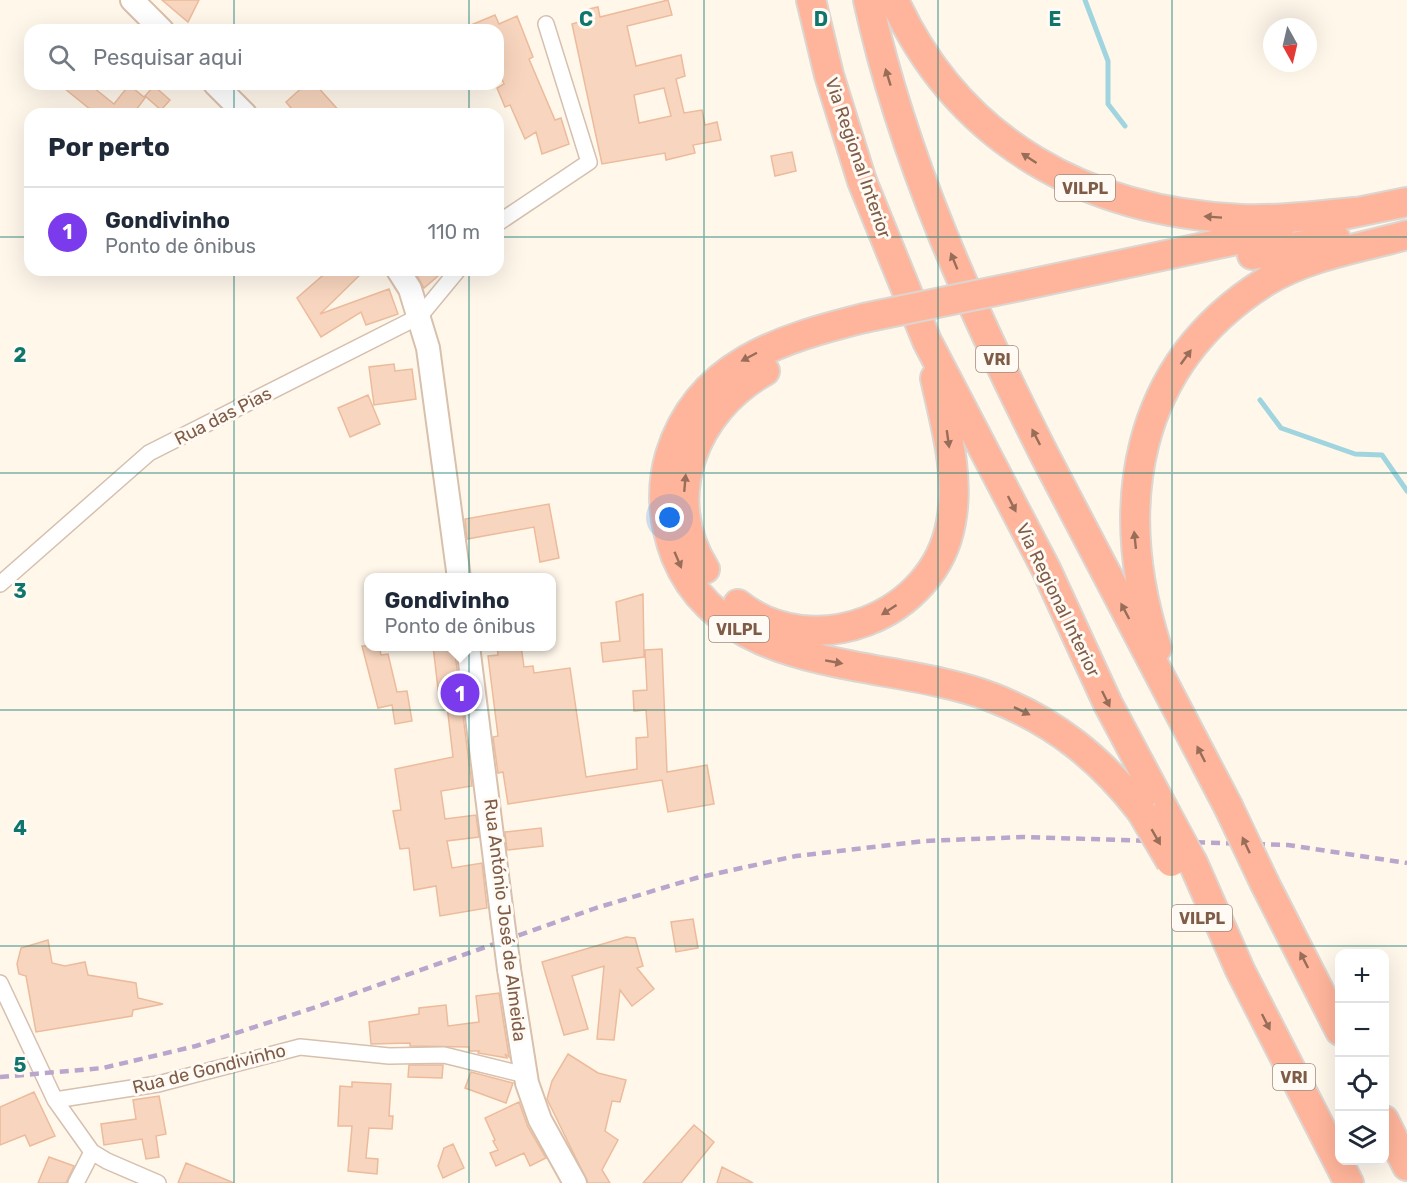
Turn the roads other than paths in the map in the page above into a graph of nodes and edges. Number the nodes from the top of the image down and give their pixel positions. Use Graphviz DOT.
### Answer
graph roads {
  1 [pos="132,0"];
  2 [pos="811,0"];
  3 [pos="868,0"];
  4 [pos="894,0"];
  5 [pos="156,24"];
  6 [pos="546,24"];
  7 [pos="221,90"];
  8 [pos="239,108"];
  9 [pos="1407,202"];
  10 [pos="1355,212"];
  11 [pos="504,219"];
  12 [pos="1407,226"];
  13 [pos="1407,235"];
  14 [pos="402,276"];
  15 [pos="453,276"];
  16 [pos="1023,294"];
  17 [pos="420,316"];
  18 [pos="868,326"];
  19 [pos="927,341"];
  20 [pos="458,573"];
  21 [pos="0,584"];
  22 [pos="469,651"];
  23 [pos="1173,699"];
  24 [pos="1153,812"];
  25 [pos="0,983"];
  26 [pos="1335,1021"];
  27 [pos="525,1075"];
  28 [pos="56,1100"];
  29 [pos="1389,1130"];
  30 [pos="92,1152"];
  31 [pos="1407,1166"];
  32 [pos="76,1183"];
  33 [pos="158,1183"];
  34 [pos="576,1183"];
  35 [pos="1348,1183"];
  1 -- 5 [label="main road"];
  2 -- 19 [label="highway, Via Regional Interior / VRI"];
  23 -- 3 [label="highway, VRI, one-way"];
  10 -- 4 [label="highway, VILPL, one-way"];
  6 -- 11 [label="street"];
  7 -- 8 [label="main road"];
  9 -- 10 [label="highway, VILPL"];
  10 -- 16 [label="highway, VILPL"];
  12 -- 16 [label="highway, VILPL"];
  23 -- 13 [label="highway, one-way"];
  14 -- 17 [label="main road"];
  15 -- 17 [label="street, Rua das Pias"];
  16 -- 18 [label="highway, VILPL"];
  17 -- 20 [label="main road"];
  17 -- 21 [label="street, Rua das Pias"];
  19 -- 18 [label="highway, VILPL, one-way"];
  18 -- 24 [label="highway, VILPL, one-way"];
  19 -- 24 [label="highway, Via Regional Interior / VRI, one-way"];
  22 -- 27 [label="main road, Rua António José de Almeida, bridge"];
  26 -- 23 [label="highway, VRI, one-way, bridge"];
  24 -- 35 [label="highway, Via Regional Interior / VRI, one-way, bridge"];
  25 -- 28 [label="street"];
  27 -- 28 [label="street, Rua de Gondivinho"];
  27 -- 34 [label="main road, Rua António José de Almeida"];
  28 -- 30 [label="street"];
  29 -- 31 [label="highway"];
  30 -- 32 [label="street"];
  30 -- 33 [label="street"];
}
